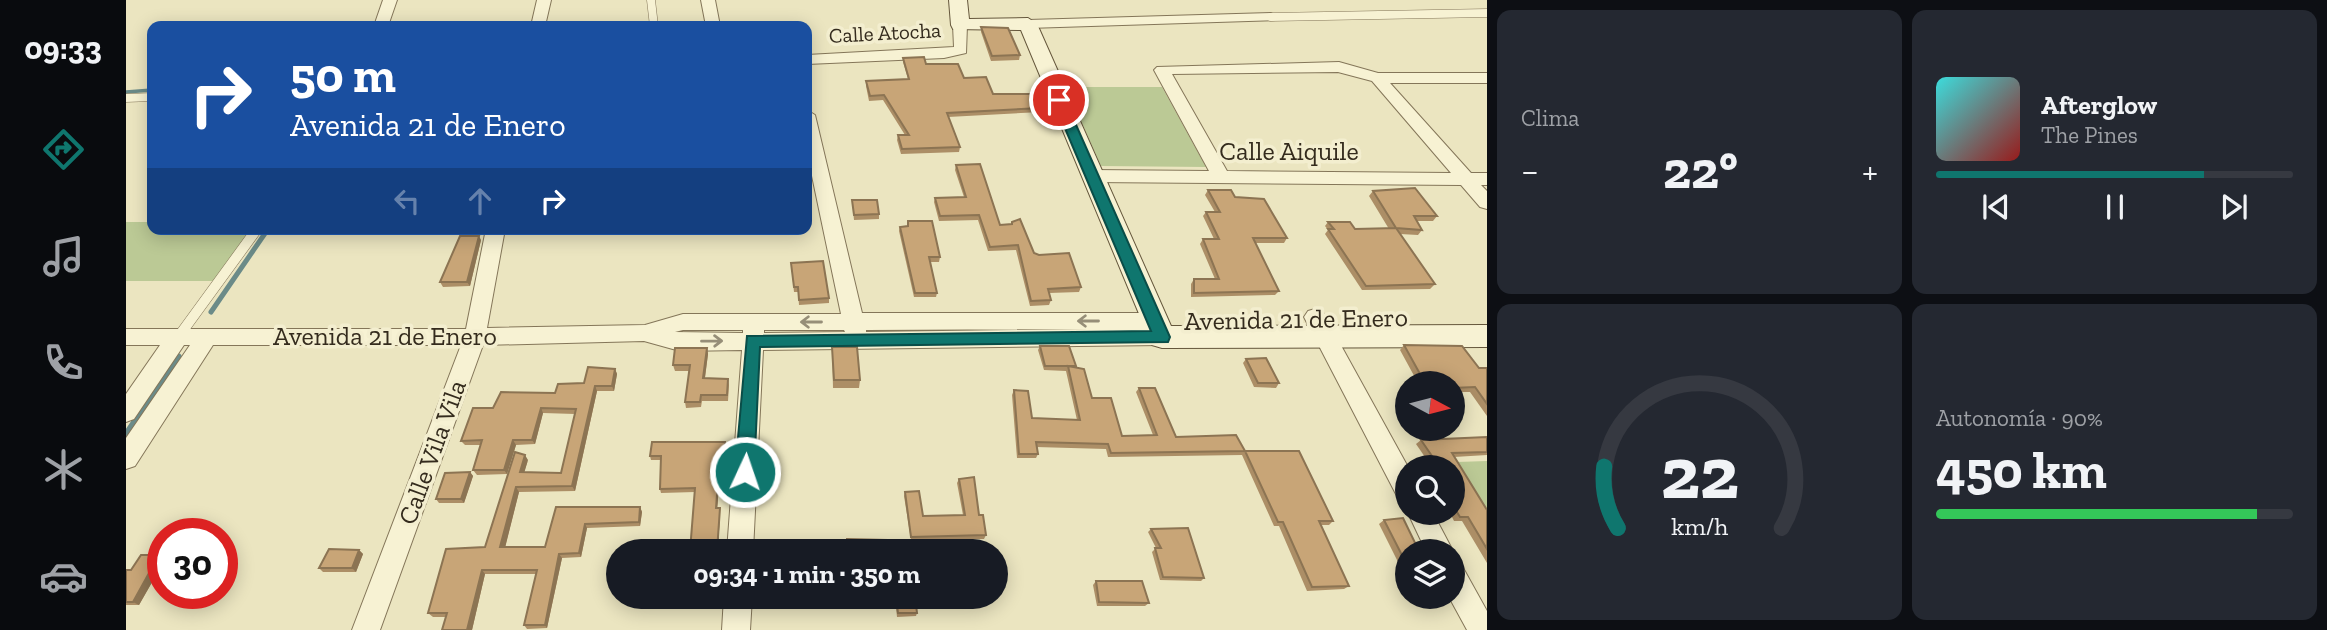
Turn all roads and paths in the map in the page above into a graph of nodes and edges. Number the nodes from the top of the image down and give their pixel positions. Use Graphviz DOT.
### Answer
graph roads {
  1 [pos="390,0"];
  2 [pos="544,0"];
  3 [pos="651,0"];
  4 [pos="708,0"];
  5 [pos="957,0"];
  6 [pos="1487,13"];
  7 [pos="1271,17"];
  8 [pos="383,21"];
  9 [pos="539,21"];
  10 [pos="653,21"];
  11 [pos="712,21"];
  12 [pos="1028,24"];
  13 [pos="960,25"];
  14 [pos="812,60"];
  15 [pos="1377,78"];
  16 [pos="1487,78"];
  17 [pos="147,97"];
  18 [pos="126,98"];
  19 [pos="812,138"];
  20 [pos="1091,176"];
  21 [pos="1221,177"];
  22 [pos="1466,179"];
  23 [pos="1487,179"];
  24 [pos="1487,203"];
  25 [pos="253,235"];
  26 [pos="495,235"];
  27 [pos="1487,317"];
  28 [pos="1320,326"];
  29 [pos="1159,329"];
  30 [pos="855,331"];
  31 [pos="753,332"];
  32 [pos="179,336"];
  33 [pos="208,336"];
  34 [pos="1487,336"];
  35 [pos="126,337"];
  36 [pos="475,337"];
  37 [pos="126,412"];
  38 [pos="126,458"];
  39 [pos="1395,467"];
  40 [pos="741,539"];
  41 [pos="1465,599"];
  42 [pos="737,609"];
  43 [pos="366,630"];
  44 [pos="736,630"];
  45 [pos="1482,630"];
  1 -- 8 [label="street"];
  2 -- 9 [label="street"];
  3 -- 10 [label="lane"];
  4 -- 11 [label="street"];
  5 -- 13 [label="street"];
  6 -- 7 [label="lane, Calle Atocha"];
  7 -- 12 [label="street, Calle Atocha"];
  12 -- 13 [label="street, Calle Atocha"];
  12 -- 20 [label="street"];
  13 -- 14 [label="street, Calle Atocha"];
  15 -- 16 [label="street"];
  15 -- 21 [label="street"];
  15 -- 22 [label="street"];
  17 -- 18 [label="lane"];
  19 -- 30 [label="street"];
  20 -- 21 [label="street, Calle Aiquile"];
  20 -- 29 [label="street"];
  21 -- 22 [label="street, Calle Aiquile"];
  22 -- 23 [label="street, Calle Aiquile"];
  22 -- 24 [label="street"];
  25 -- 32 [label="lane"];
  26 -- 36 [label="street, Calle Vila Vila"];
  27 -- 28 [label="street, Avenida 21 de Enero"];
  28 -- 29 [label="street, Avenida 21 de Enero"];
  28 -- 34 [label="street, Avenida 21 de Enero"];
  28 -- 39 [label="street"];
  29 -- 30 [label="street, Avenida 21 de Enero"];
  30 -- 31 [label="street, Avenida 21 de Enero"];
  31 -- 36 [label="street, Avenida 21 de Enero"];
  31 -- 40 [label="street"];
  32 -- 33 [label="street, Avenida 21 de Enero"];
  32 -- 35 [label="street, Avenida 21 de Enero"];
  32 -- 37 [label="street"];
  33 -- 36 [label="street, Avenida 21 de Enero"];
  33 -- 38 [label="street"];
  36 -- 43 [label="street, Calle Vila Vila"];
  41 -- 45 [label="street"];
  42 -- 44 [label="street"];
}
